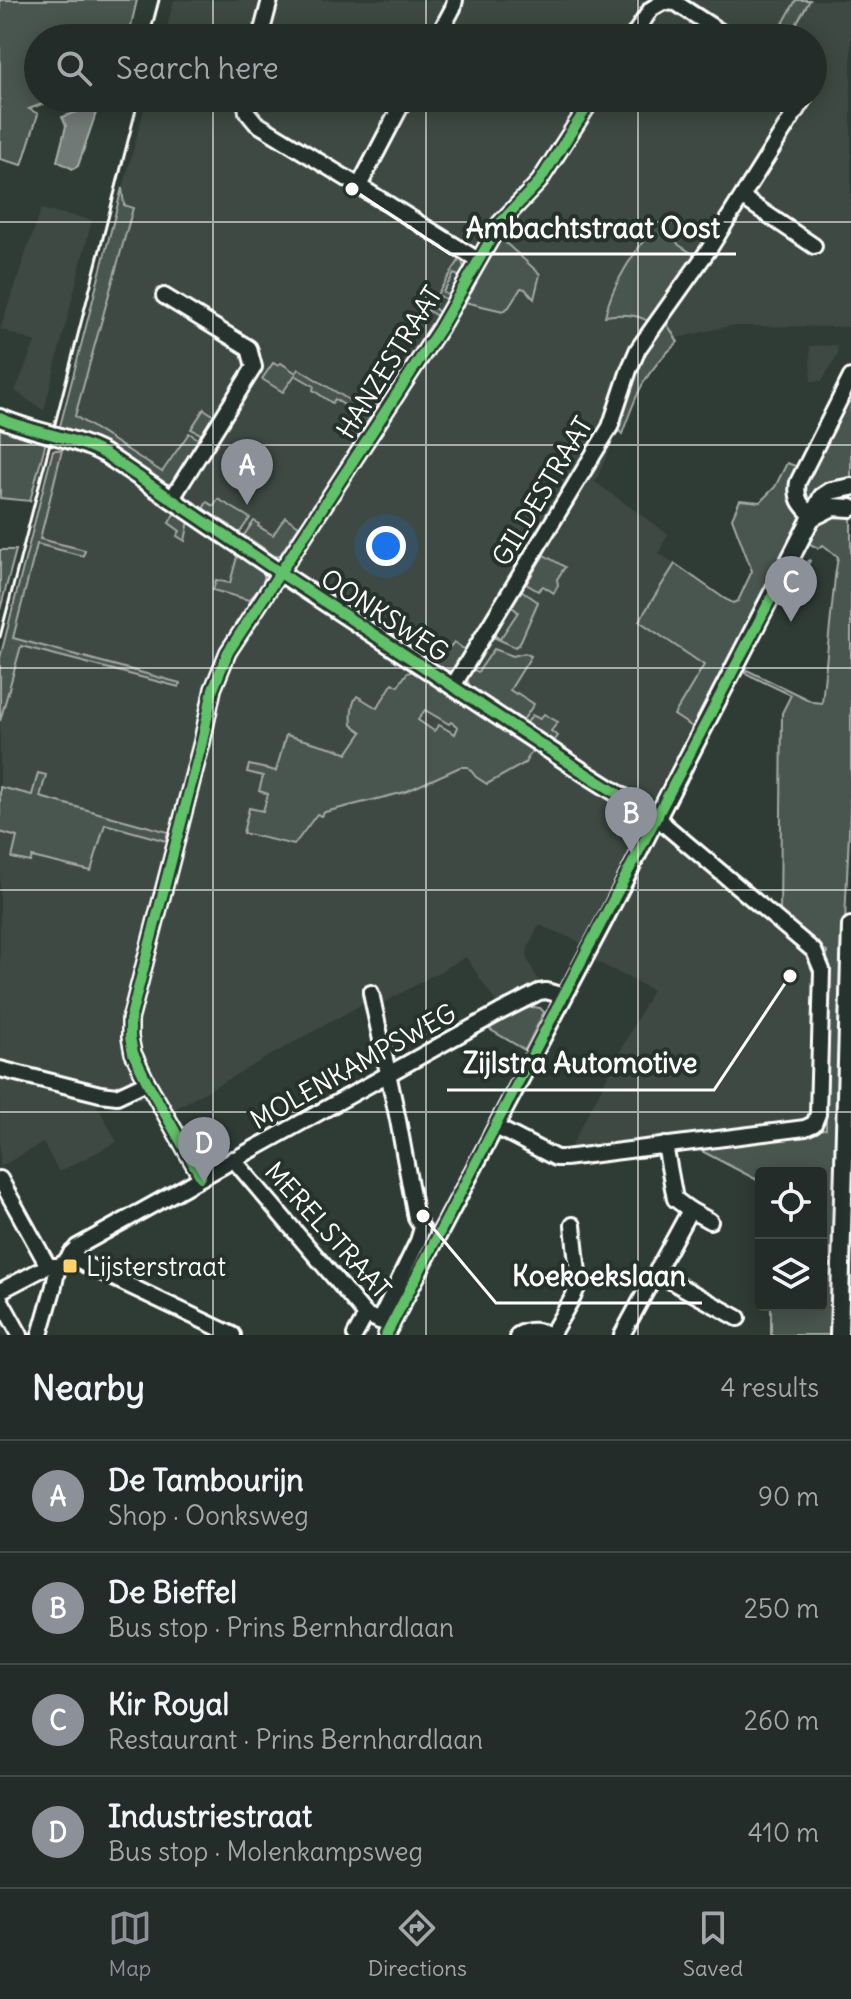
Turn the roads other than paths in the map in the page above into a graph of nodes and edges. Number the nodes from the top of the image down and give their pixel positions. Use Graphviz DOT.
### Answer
graph roads {
  1 [pos="270,0"];
  2 [pos="455,0"];
  3 [pos="264,24"];
  4 [pos="444,24"];
  5 [pos="641,24"];
  6 [pos="708,24"];
  7 [pos="247,112"];
  8 [pos="398,112"];
  9 [pos="584,112"];
  10 [pos="795,112"];
  11 [pos="359,186"];
  12 [pos="743,198"];
  13 [pos="814,246"];
  14 [pos="478,260"];
  15 [pos="164,296"];
  16 [pos="851,377"];
  17 [pos="0,418"];
  18 [pos="851,487"];
  19 [pos="171,500"];
  20 [pos="851,508"];
  21 [pos="813,517"];
  22 [pos="279,572"];
  23 [pos="453,686"];
  24 [pos="658,816"];
  25 [pos="851,926"];
  26 [pos="371,993"];
  27 [pos="564,996"];
  28 [pos="0,1069"];
  29 [pos="389,1074"];
  30 [pos="147,1082"];
  31 [pos="496,1127"];
  32 [pos="665,1145"];
  33 [pos="233,1159"];
  34 [pos="201,1177"];
  35 [pos="0,1179"];
  36 [pos="690,1210"];
  37 [pos="710,1221"];
  38 [pos="573,1225"];
  39 [pos="422,1228"];
  40 [pos="440,1233"];
  41 [pos="71,1253"];
  42 [pos="53,1266"];
  43 [pos="656,1273"];
  44 [pos="2,1288"];
  45 [pos="738,1318"];
  46 [pos="381,1324"];
  47 [pos="20,1335"];
  48 [pos="40,1335"];
  49 [pos="233,1335"];
  50 [pos="355,1335"];
  51 [pos="518,1335"];
  52 [pos="552,1335"];
  53 [pos="622,1335"];
  54 [pos="839,1335"];
  1 -- 3 [label="street"];
  2 -- 4 [label="street"];
  5 -- 6 [label="street"];
  7 -- 11 [label="street"];
  8 -- 11 [label="street"];
  9 -- 14 [label="street, HANZESTRAAT"];
  10 -- 12 [label="street, GILDESTRAAT"];
  11 -- 14 [label="street"];
  12 -- 13 [label="street"];
  12 -- 23 [label="street, GILDESTRAAT"];
  14 -- 22 [label="street, HANZESTRAAT"];
  15 -- 19 [label="street"];
  16 -- 21 [label="street"];
  17 -- 19 [label="main road, OONKSWEG"];
  18 -- 21 [label="main road"];
  19 -- 22 [label="main road, OONKSWEG"];
  20 -- 21 [label="main road"];
  21 -- 24 [label="main road"];
  22 -- 23 [label="main road, OONKSWEG"];
  22 -- 30 [label="street, HANZESTRAAT"];
  23 -- 24 [label="main road, OONKSWEG"];
  24 -- 27 [label="street"];
  24 -- 32 [label="street"];
  25 -- 54 [label="main road"];
  26 -- 29 [label="street"];
  27 -- 29 [label="street, MOLENKAMPSWEG"];
  27 -- 31 [label="street"];
  28 -- 30 [label="street"];
  29 -- 33 [label="street, MOLENKAMPSWEG"];
  29 -- 39 [label="street"];
  30 -- 34 [label="street, HANZESTRAAT"];
  31 -- 32 [label="street"];
  31 -- 40 [label="street"];
  32 -- 36 [label="street"];
  33 -- 34 [label="street, MOLENKAMPSWEG"];
  33 -- 46 [label="street, MERELSTRAAT"];
  34 -- 41 [label="street, MOLENKAMPSWEG"];
  35 -- 42 [label="street"];
  36 -- 37 [label="street"];
  36 -- 43 [label="street"];
  38 -- 52 [label="street"];
  39 -- 40 [label="street"];
  39 -- 46 [label="street"];
  40 -- 46 [label="street"];
  41 -- 42 [label="street, MOLENKAMPSWEG"];
  41 -- 49 [label="street"];
  42 -- 44 [label="street"];
  42 -- 48 [label="street"];
  43 -- 45 [label="street"];
  43 -- 53 [label="street"];
  44 -- 47 [label="street"];
  46 -- 50 [label="street"];
  51 -- 52 [label="street"];
}
